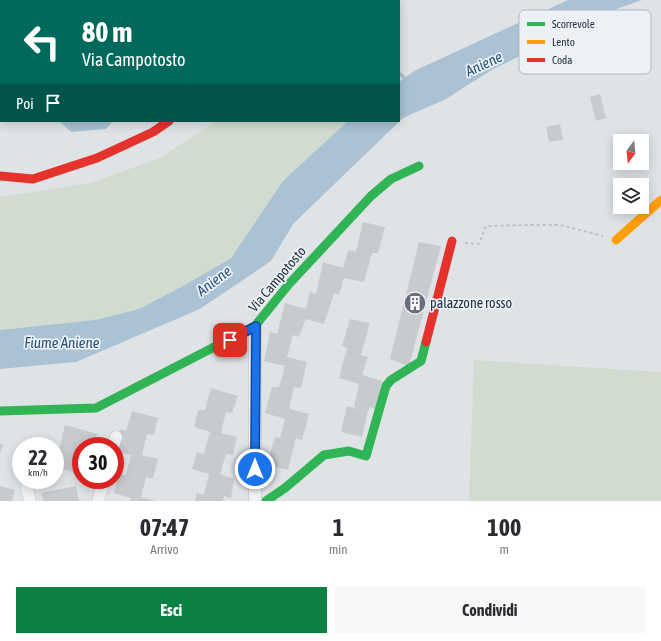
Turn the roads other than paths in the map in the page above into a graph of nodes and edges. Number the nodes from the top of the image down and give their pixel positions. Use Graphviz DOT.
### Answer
graph roads {
  1 [pos="168,122"];
  2 [pos="419,166"];
  3 [pos="0,176"];
  4 [pos="661,200"];
  5 [pos="616,240"];
  6 [pos="452,241"];
  7 [pos="256,326"];
  8 [pos="0,411"];
  9 [pos="27,489"];
  10 [pos="101,489"];
  11 [pos="30,501"];
  12 [pos="98,501"];
  13 [pos="255,501"];
  14 [pos="266,501"];
  1 -- 3 [label="street"];
  2 -- 7 [label="street, Via Campotosto"];
  4 -- 5 [label="street"];
  6 -- 14 [label="street"];
  7 -- 8 [label="street, Via Campotosto"];
  7 -- 13 [label="street"];
  9 -- 11 [label="street"];
  10 -- 12 [label="street"];
}
